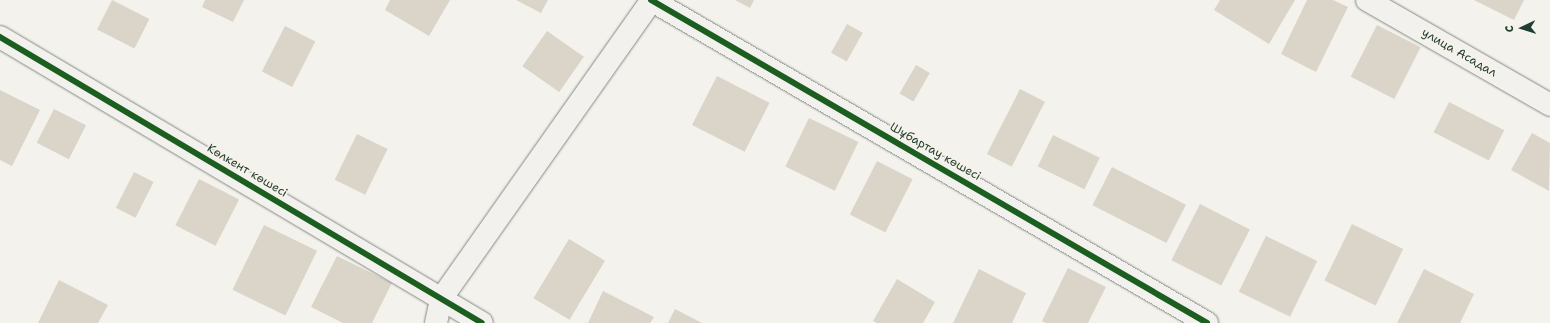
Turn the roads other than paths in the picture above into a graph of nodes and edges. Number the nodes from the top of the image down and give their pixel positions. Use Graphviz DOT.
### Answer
graph roads {
  1 [pos="652,0"];
  2 [pos="1367,0"];
  3 [pos="0,37"];
  4 [pos="1550,106"];
  5 [pos="441,299"];
  6 [pos="436,323"];
  7 [pos="482,323"];
  8 [pos="1207,323"];
  1 -- 5 [label="street"];
  1 -- 8 [label="street, Шұбартау көшесі"];
  2 -- 4 [label="street, улица Асадал"];
  3 -- 5 [label="street, Көлкент көшесі"];
  5 -- 6 [label="street"];
  5 -- 7 [label="street, Көлкент көшесі"];
}
